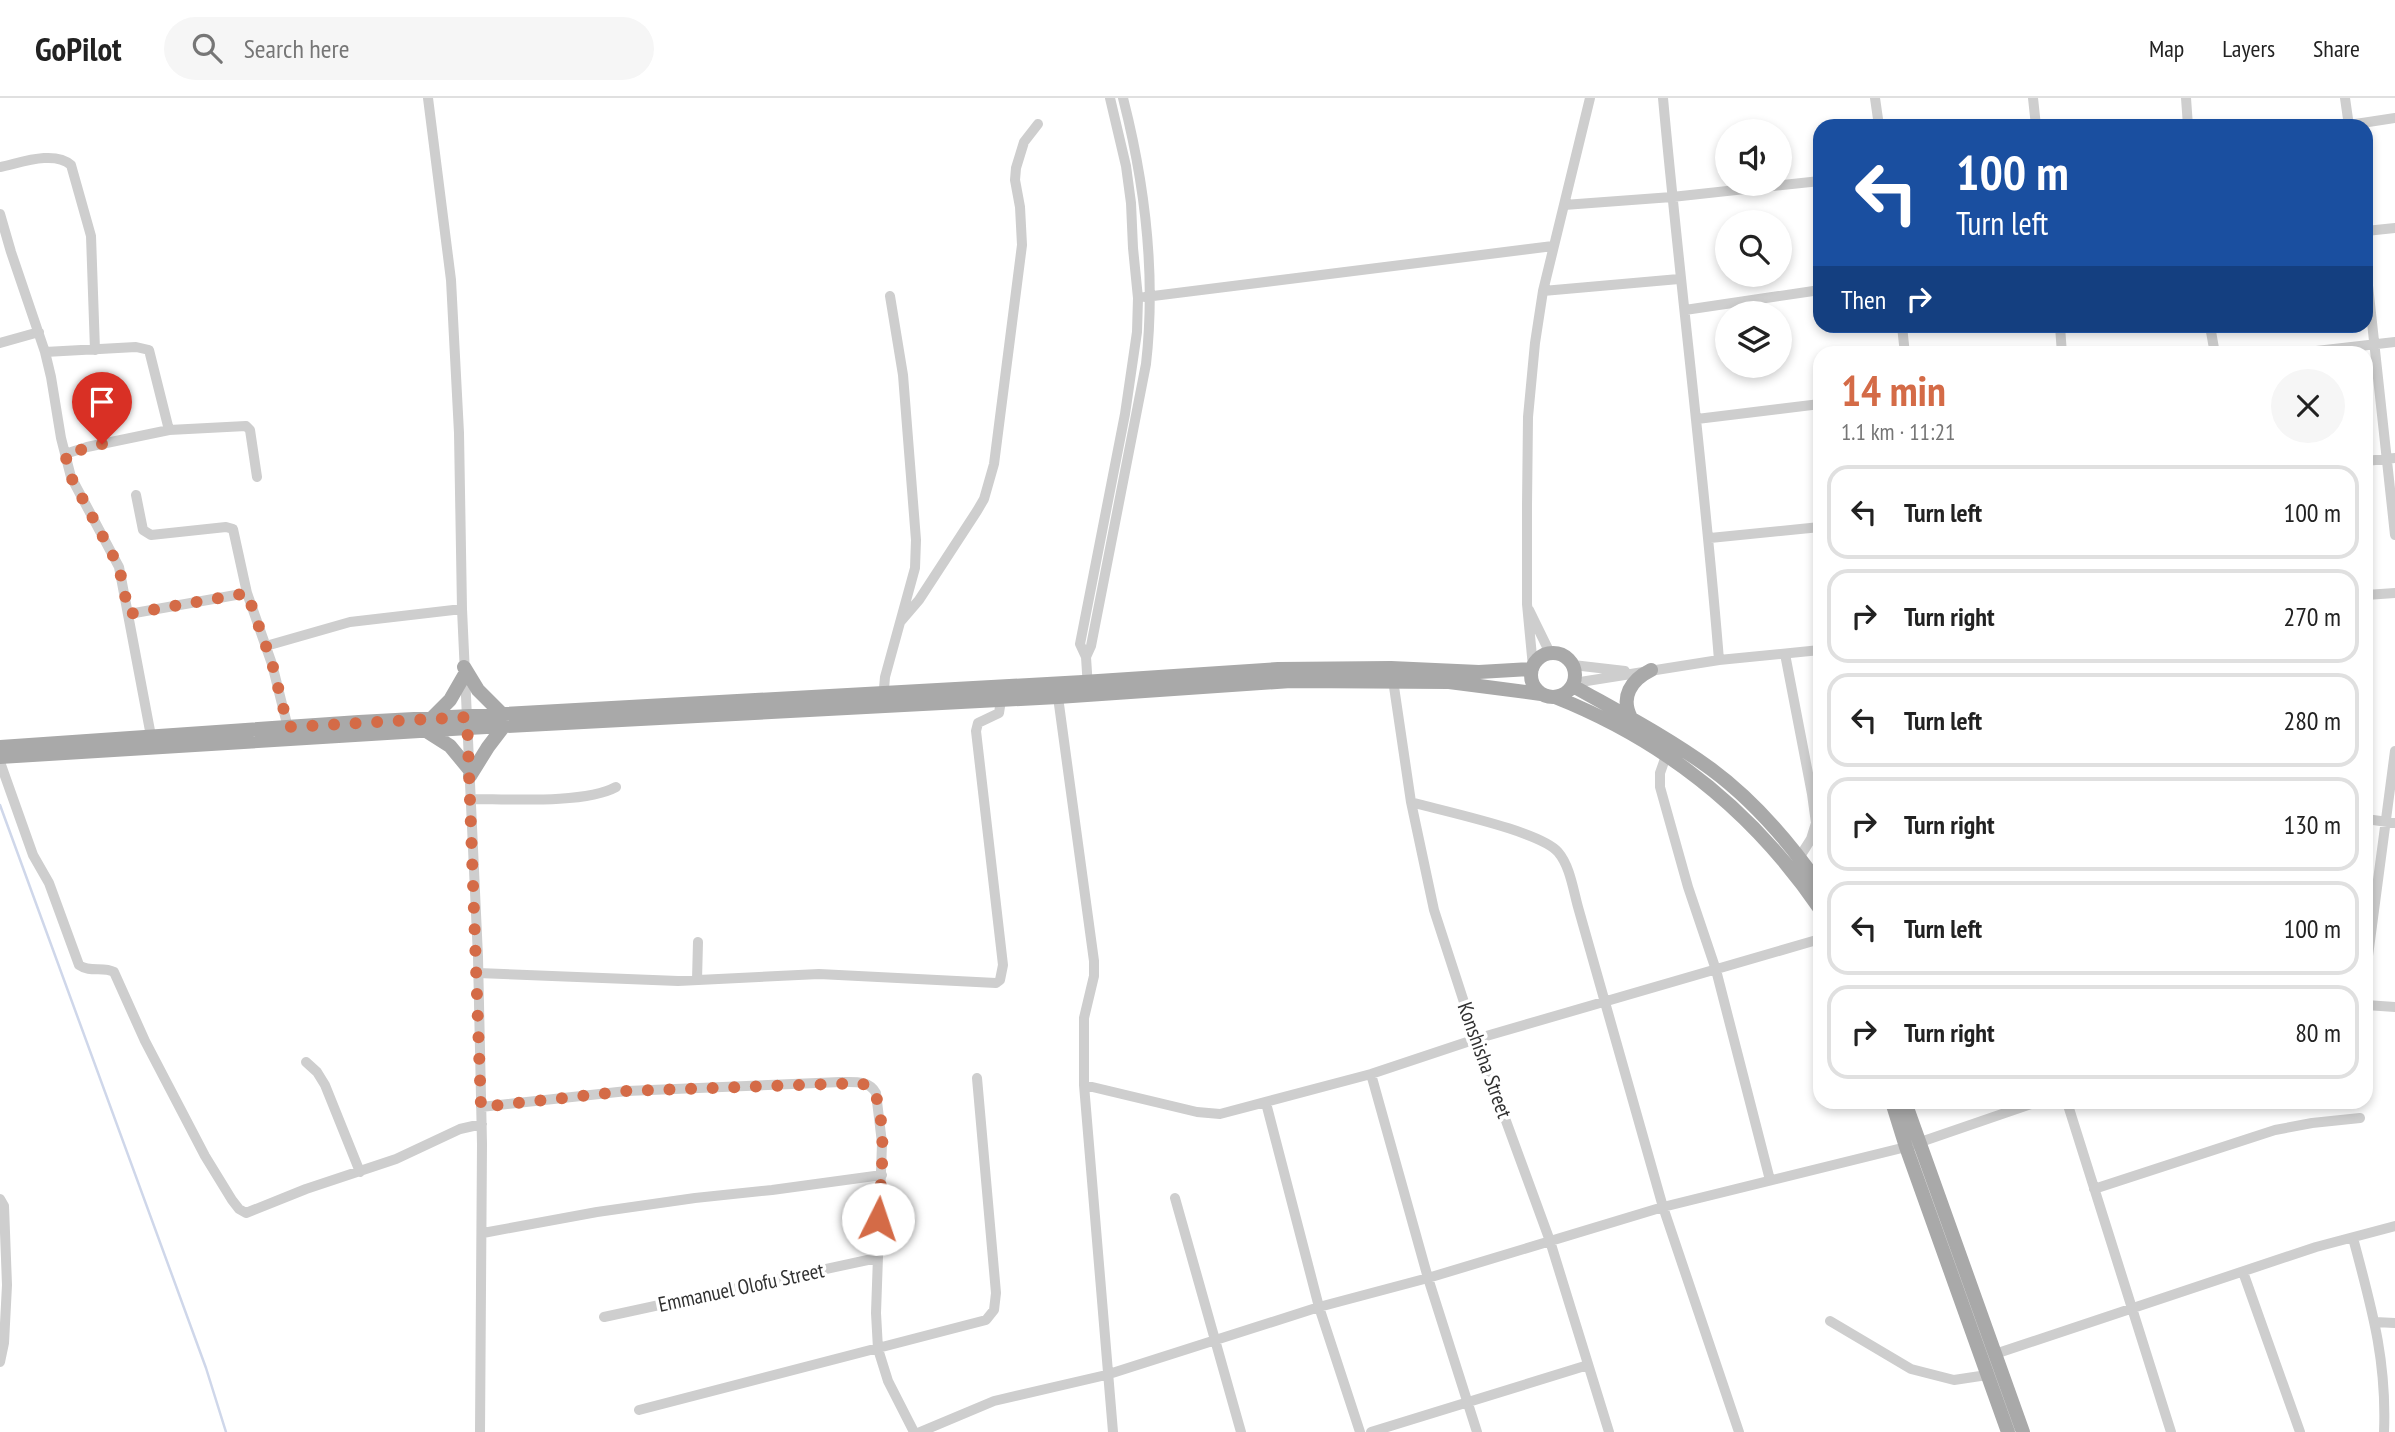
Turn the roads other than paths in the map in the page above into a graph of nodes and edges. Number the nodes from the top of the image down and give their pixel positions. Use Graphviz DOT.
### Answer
graph roads {
  1 [pos="428,98"];
  2 [pos="1110,98"];
  3 [pos="1123,98"];
  4 [pos="1591,98"];
  5 [pos="1663,98"];
  6 [pos="1875,98"];
  7 [pos="2033,98"];
  8 [pos="2186,98"];
  9 [pos="2345,98"];
  10 [pos="2395,118"];
  11 [pos="1878,119"];
  12 [pos="2035,119"];
  13 [pos="2188,119"];
  14 [pos="2348,119"];
  15 [pos="2373,121"];
  16 [pos="1038,124"];
  17 [pos="0,167"];
  18 [pos="1813,182"];
  19 [pos="1672,197"];
  20 [pos="1564,205"];
  21 [pos="0,214"];
  22 [pos="2395,228"];
  23 [pos="2373,230"];
  24 [pos="1553,246"];
  25 [pos="5,254"];
  26 [pos="1679,279"];
  27 [pos="1543,291"];
  28 [pos="1813,291"];
  29 [pos="890,296"];
  30 [pos="1151,297"];
  31 [pos="1138,298"];
  32 [pos="1685,310"];
  33 [pos="2373,327"];
  34 [pos="39,332"];
  35 [pos="2395,342"];
  36 [pos="0,343"];
  37 [pos="2375,344"];
  38 [pos="2358,346"];
  39 [pos="95,350"];
  40 [pos="45,352"];
  41 [pos="1813,405"];
  42 [pos="1697,419"];
  43 [pos="169,430"];
  44 [pos="65,454"];
  45 [pos="2391,458"];
  46 [pos="2373,460"];
  47 [pos="257,477"];
  48 [pos="136,495"];
  49 [pos="1813,528"];
  50 [pos="2395,535"];
  51 [pos="1710,538"];
  52 [pos="247,593"];
  53 [pos="2395,593"];
  54 [pos="2373,595"];
  55 [pos="1527,604"];
  56 [pos="462,609"];
  57 [pos="129,614"];
  58 [pos="901,621"];
  59 [pos="265,646"];
  60 [pos="1813,651"];
  61 [pos="1550,653"];
  62 [pos="1785,654"];
  63 [pos="1086,657"];
  64 [pos="1720,660"];
  65 [pos="1573,665"];
  66 [pos="1532,668"];
  67 [pos="1651,670"];
  68 [pos="465,671"];
  69 [pos="1634,672"];
  70 [pos="1394,680"];
  71 [pos="1573,684"];
  72 [pos="1088,689"];
  73 [pos="1548,696"];
  74 [pos="1058,697"];
  75 [pos="883,699"];
  76 [pos="1001,700"];
  77 [pos="1631,718"];
  78 [pos="504,721"];
  79 [pos="468,723"];
  80 [pos="429,725"];
  81 [pos="288,727"];
  82 [pos="151,737"];
  83 [pos="0,747"];
  84 [pos="2395,751"];
  85 [pos="1666,756"];
  86 [pos="0,760"];
  87 [pos="470,773"];
  88 [pos="616,787"];
  89 [pos="471,799"];
  90 [pos="1813,801"];
  91 [pos="1411,802"];
  92 [pos="2390,822"];
  93 [pos="1813,833"];
  94 [pos="1799,858"];
  95 [pos="1813,877"];
  96 [pos="1813,900"];
  97 [pos="2373,928"];
  98 [pos="1813,941"];
  99 [pos="698,942"];
  100 [pos="1716,970"];
  101 [pos="478,973"];
  102 [pos="697,980"];
  103 [pos="1606,1002"];
  104 [pos="2373,1005"];
  105 [pos="2395,1007"];
  106 [pos="1476,1039"];
  107 [pos="306,1062"];
  108 [pos="1371,1074"];
  109 [pos="977,1078"];
  110 [pos="1084,1085"];
  111 [pos="1266,1103"];
  112 [pos="481,1107"];
  113 [pos="1895,1109"];
  114 [pos="1906,1109"];
  115 [pos="2017,1109"];
  116 [pos="2069,1109"];
  117 [pos="2360,1118"];
  118 [pos="482,1124"];
  119 [pos="1912,1146"];
  120 [pos="360,1172"];
  121 [pos="882,1175"];
  122 [pos="1770,1180"];
  123 [pos="2094,1189"];
  124 [pos="1175,1198"];
  125 [pos="0,1199"];
  126 [pos="1663,1207"];
  127 [pos="2395,1226"];
  128 [pos="483,1233"];
  129 [pos="2353,1238"];
  130 [pos="1550,1241"];
  131 [pos="877,1258"];
  132 [pos="2243,1272"];
  133 [pos="1428,1278"];
  134 [pos="1319,1307"];
  135 [pos="2130,1309"];
  136 [pos="604,1317"];
  137 [pos="1830,1321"];
  138 [pos="2375,1322"];
  139 [pos="2395,1323"];
  140 [pos="1215,1339"];
  141 [pos="878,1349"];
  142 [pos="1995,1354"];
  143 [pos="2381,1356"];
  144 [pos="2395,1357"];
  145 [pos="0,1362"];
  146 [pos="1588,1365"];
  147 [pos="1106,1375"];
  148 [pos="1987,1375"];
  149 [pos="1468,1401"];
  150 [pos="639,1410"];
  151 [pos="925,1431"];
  152 [pos="480,1432"];
  153 [pos="914,1432"];
  154 [pos="1112,1432"];
  155 [pos="1241,1432"];
  156 [pos="1360,1432"];
  157 [pos="1371,1432"];
  158 [pos="1477,1432"];
  159 [pos="1609,1432"];
  160 [pos="1739,1432"];
  161 [pos="2008,1432"];
  162 [pos="2023,1432"];
  163 [pos="2171,1432"];
  164 [pos="2300,1432"];
  165 [pos="2384,1432"];
  1 -- 56 [label="street"];
  2 -- 31 [label="street"];
  3 -- 30 [label="street"];
  4 -- 20 [label="street"];
  5 -- 19 [label="street"];
  6 -- 11 [label="street"];
  7 -- 12 [label="street"];
  8 -- 13 [label="street"];
  9 -- 14 [label="street"];
  10 -- 15 [label="street"];
  16 -- 58 [label="street"];
  17 -- 39 [label="street"];
  18 -- 19 [label="street"];
  19 -- 20 [label="street"];
  19 -- 26 [label="street"];
  20 -- 24 [label="street"];
  21 -- 25 [label="street"];
  22 -- 23 [label="street"];
  24 -- 27 [label="street"];
  24 -- 30 [label="street"];
  25 -- 34 [label="street"];
  26 -- 27 [label="street"];
  26 -- 32 [label="street"];
  27 -- 55 [label="street"];
  28 -- 32 [label="street"];
  29 -- 58 [label="street"];
  30 -- 31 [label="street"];
  30 -- 63 [label="street"];
  31 -- 63 [label="street"];
  32 -- 42 [label="street"];
  33 -- 37 [label="street"];
  34 -- 36 [label="street"];
  34 -- 40 [label="street"];
  35 -- 37 [label="street"];
  37 -- 38 [label="street"];
  37 -- 45 [label="street"];
  39 -- 40 [label="street"];
  39 -- 43 [label="street"];
  40 -- 44 [label="street"];
  41 -- 42 [label="street"];
  42 -- 51 [label="street"];
  43 -- 44 [label="street"];
  43 -- 47 [label="street"];
  44 -- 57 [label="street"];
  45 -- 46 [label="street"];
  45 -- 50 [label="street"];
  48 -- 52 [label="street"];
  49 -- 51 [label="street"];
  51 -- 64 [label="street"];
  52 -- 57 [label="street"];
  52 -- 59 [label="street"];
  53 -- 54 [label="street"];
  55 -- 61 [label="street"];
  55 -- 66 [label="street"];
  56 -- 59 [label="street"];
  56 -- 68 [label="street"];
  57 -- 82 [label="street"];
  58 -- 75 [label="street"];
  59 -- 81 [label="street"];
  60 -- 62 [label="street"];
  61 -- 65 [label="main road"];
  61 -- 66 [label="main road"];
  62 -- 64 [label="street"];
  62 -- 90 [label="street"];
  63 -- 72 [label="street"];
  64 -- 67 [label="street"];
  65 -- 69 [label="street"];
  65 -- 71 [label="main road"];
  66 -- 72 [label="main road"];
  66 -- 73 [label="main road"];
  67 -- 69 [label="street"];
  67 -- 77 [label="main road"];
  68 -- 78 [label="main road"];
  68 -- 79 [label="street"];
  68 -- 80 [label="main road"];
  69 -- 71 [label="street"];
  70 -- 72 [label="main road"];
  70 -- 73 [label="main road"];
  70 -- 91 [label="street, Konshisha Street"];
  71 -- 73 [label="main road"];
  71 -- 77 [label="main road"];
  72 -- 74 [label="main road"];
  72 -- 75 [label="main road"];
  73 -- 85 [label="main road"];
  74 -- 76 [label="main road"];
  74 -- 110 [label="street"];
  75 -- 76 [label="main road"];
  75 -- 78 [label="main road"];
  76 -- 102 [label="street"];
  77 -- 94 [label="main road"];
  78 -- 79 [label="main road"];
  78 -- 87 [label="main road"];
  79 -- 80 [label="main road"];
  79 -- 87 [label="street"];
  80 -- 81 [label="main road"];
  80 -- 86 [label="main road"];
  80 -- 87 [label="main road"];
  81 -- 82 [label="main road"];
  82 -- 83 [label="main road"];
  84 -- 92 [label="street"];
  85 -- 96 [label="main road"];
  85 -- 100 [label="street"];
  86 -- 120 [label="street"];
  87 -- 89 [label="street"];
  88 -- 89 [label="street"];
  89 -- 101 [label="street"];
  91 -- 103 [label="street"];
  91 -- 106 [label="street, Konshisha Street"];
  92 -- 97 [label="street"];
  93 -- 94 [label="street"];
  94 -- 95 [label="main road"];
  98 -- 100 [label="street"];
  99 -- 102 [label="street"];
  100 -- 103 [label="street"];
  100 -- 122 [label="street"];
  101 -- 102 [label="street"];
  101 -- 112 [label="street"];
  103 -- 106 [label="street"];
  103 -- 126 [label="street"];
  104 -- 105 [label="street"];
  106 -- 108 [label="street"];
  106 -- 130 [label="street, Konshisha Street"];
  107 -- 120 [label="street"];
  108 -- 111 [label="street"];
  108 -- 133 [label="street"];
  109 -- 141 [label="street"];
  110 -- 111 [label="street"];
  110 -- 147 [label="street"];
  111 -- 134 [label="street"];
  112 -- 118 [label="street"];
  112 -- 121 [label="street"];
  113 -- 119 [label="main road"];
  114 -- 119 [label="main road"];
  115 -- 119 [label="street"];
  116 -- 123 [label="street"];
  117 -- 123 [label="street"];
  118 -- 120 [label="street"];
  118 -- 128 [label="street"];
  119 -- 122 [label="street"];
  119 -- 142 [label="main road"];
  119 -- 148 [label="main road"];
  121 -- 128 [label="street"];
  121 -- 131 [label="street"];
  122 -- 126 [label="street"];
  123 -- 135 [label="street"];
  124 -- 140 [label="street"];
  125 -- 145 [label="street"];
  126 -- 130 [label="street"];
  126 -- 160 [label="street"];
  127 -- 129 [label="street"];
  128 -- 152 [label="street"];
  129 -- 132 [label="street"];
  129 -- 138 [label="street"];
  130 -- 133 [label="street"];
  130 -- 146 [label="street, Konshisha Street"];
  131 -- 136 [label="street, Emmanuel Olofu Street"];
  131 -- 141 [label="street"];
  132 -- 135 [label="street"];
  132 -- 164 [label="street"];
  133 -- 134 [label="street"];
  133 -- 149 [label="street"];
  134 -- 140 [label="street"];
  134 -- 156 [label="street"];
  135 -- 142 [label="street"];
  135 -- 163 [label="street"];
  137 -- 148 [label="street"];
  138 -- 139 [label="street"];
  138 -- 143 [label="street"];
  140 -- 147 [label="street"];
  140 -- 155 [label="street"];
  141 -- 150 [label="street"];
  141 -- 153 [label="street"];
  142 -- 162 [label="main road"];
  143 -- 144 [label="street"];
  143 -- 165 [label="street"];
  146 -- 149 [label="street"];
  146 -- 159 [label="street, Konshisha Street"];
  147 -- 151 [label="street"];
  147 -- 154 [label="street"];
  148 -- 161 [label="main road"];
  149 -- 157 [label="street"];
  149 -- 158 [label="street"];
}
